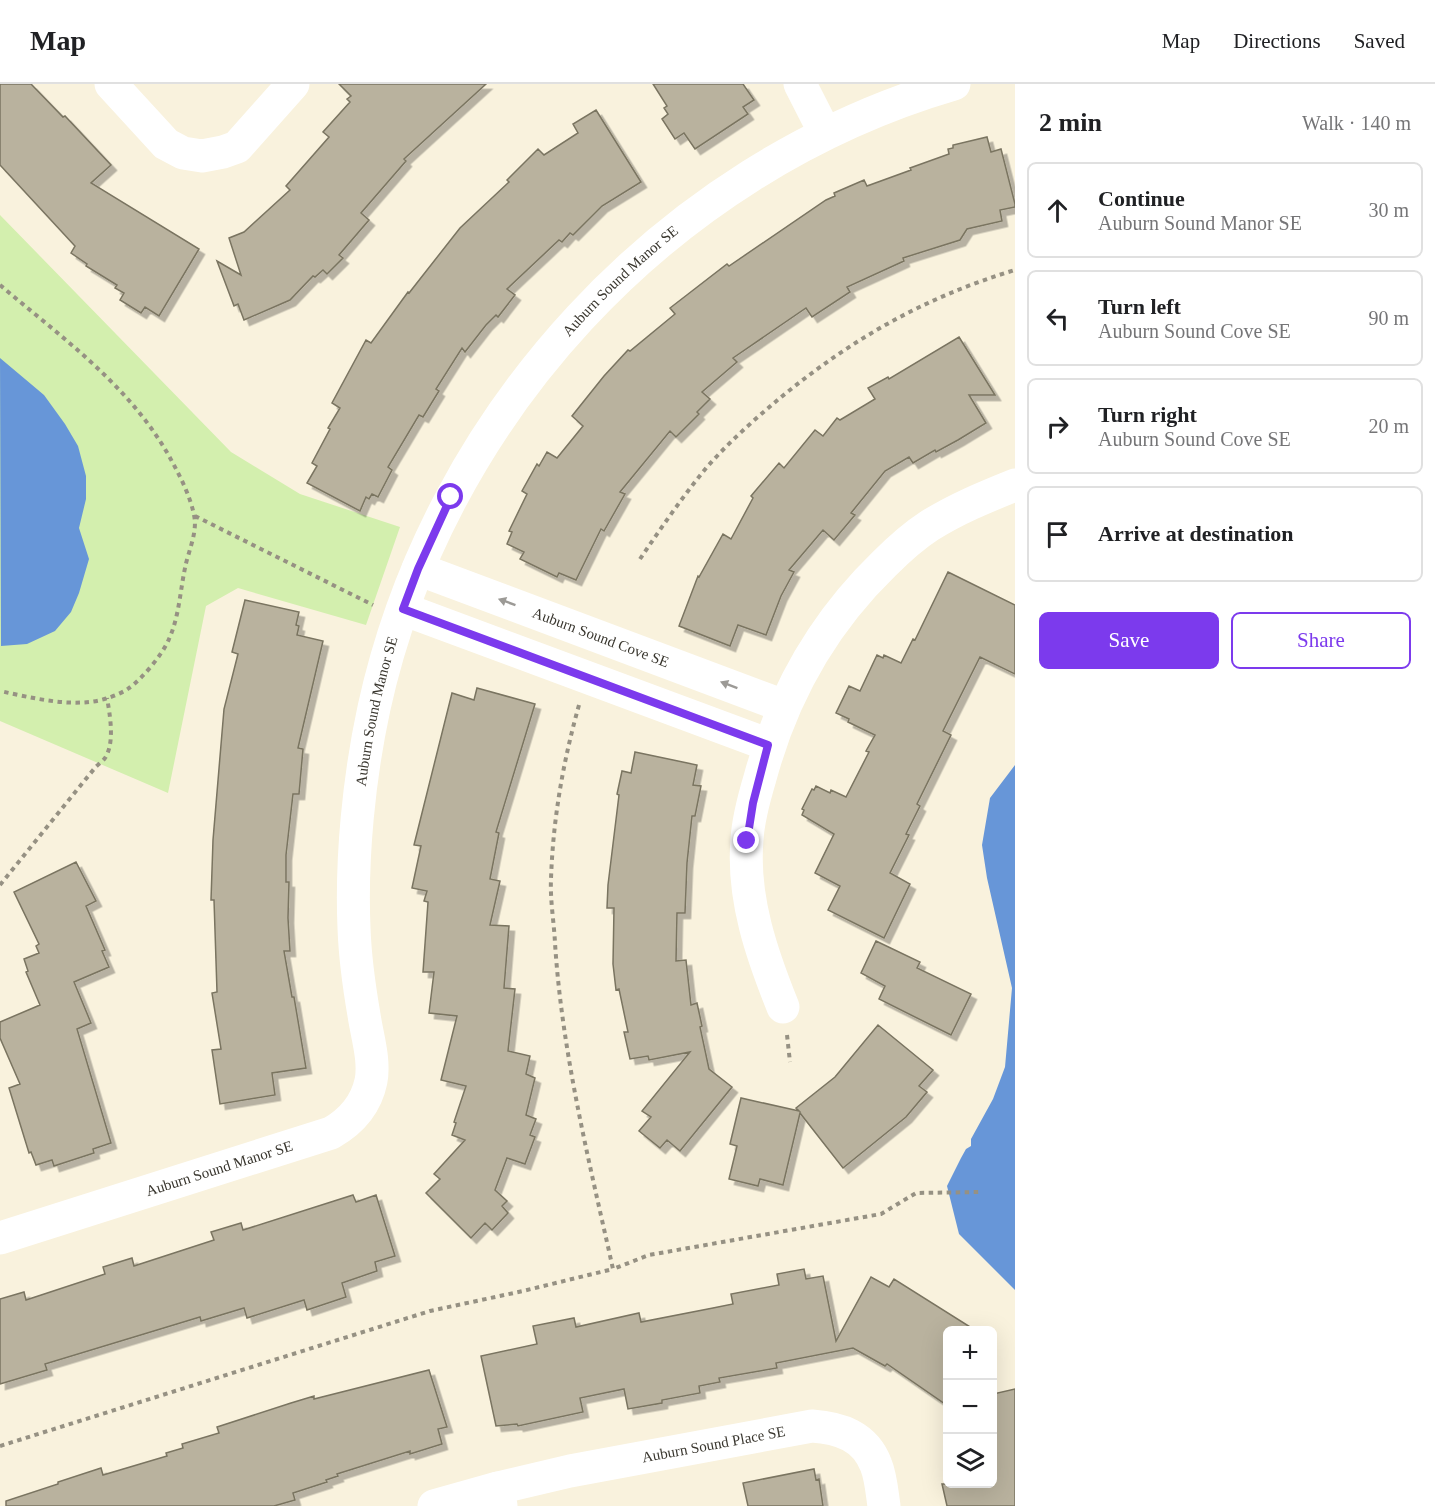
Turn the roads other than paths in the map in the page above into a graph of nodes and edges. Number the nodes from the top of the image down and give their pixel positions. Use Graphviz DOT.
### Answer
graph roads {
  1 [pos="111,84"];
  2 [pos="293,84"];
  3 [pos="800,84"];
  4 [pos="954,84"];
  5 [pos="825,133"];
  6 [pos="1015,485"];
  7 [pos="418,569"];
  8 [pos="403,609"];
  9 [pos="784,706"];
  10 [pos="768,745"];
  11 [pos="783,1007"];
  12 [pos="1,1236"];
  13 [pos="499,1497"];
  14 [pos="434,1506"];
  15 [pos="884,1506"];
  1 -- 2 [label="street"];
  3 -- 5 [label="street"];
  4 -- 5 [label="street, Auburn Sound Manor SE"];
  5 -- 7 [label="street, Auburn Sound Manor SE"];
  6 -- 9 [label="street"];
  7 -- 8 [label="street, Auburn Sound Manor SE"];
  9 -- 7 [label="street, Auburn Sound Cove SE, one-way"];
  8 -- 10 [label="street"];
  8 -- 12 [label="street, Auburn Sound Manor SE"];
  9 -- 10 [label="street"];
  10 -- 11 [label="street"];
  13 -- 14 [label="street, Auburn Sound Place SE"];
  13 -- 15 [label="street, Auburn Sound Place SE"];
}
